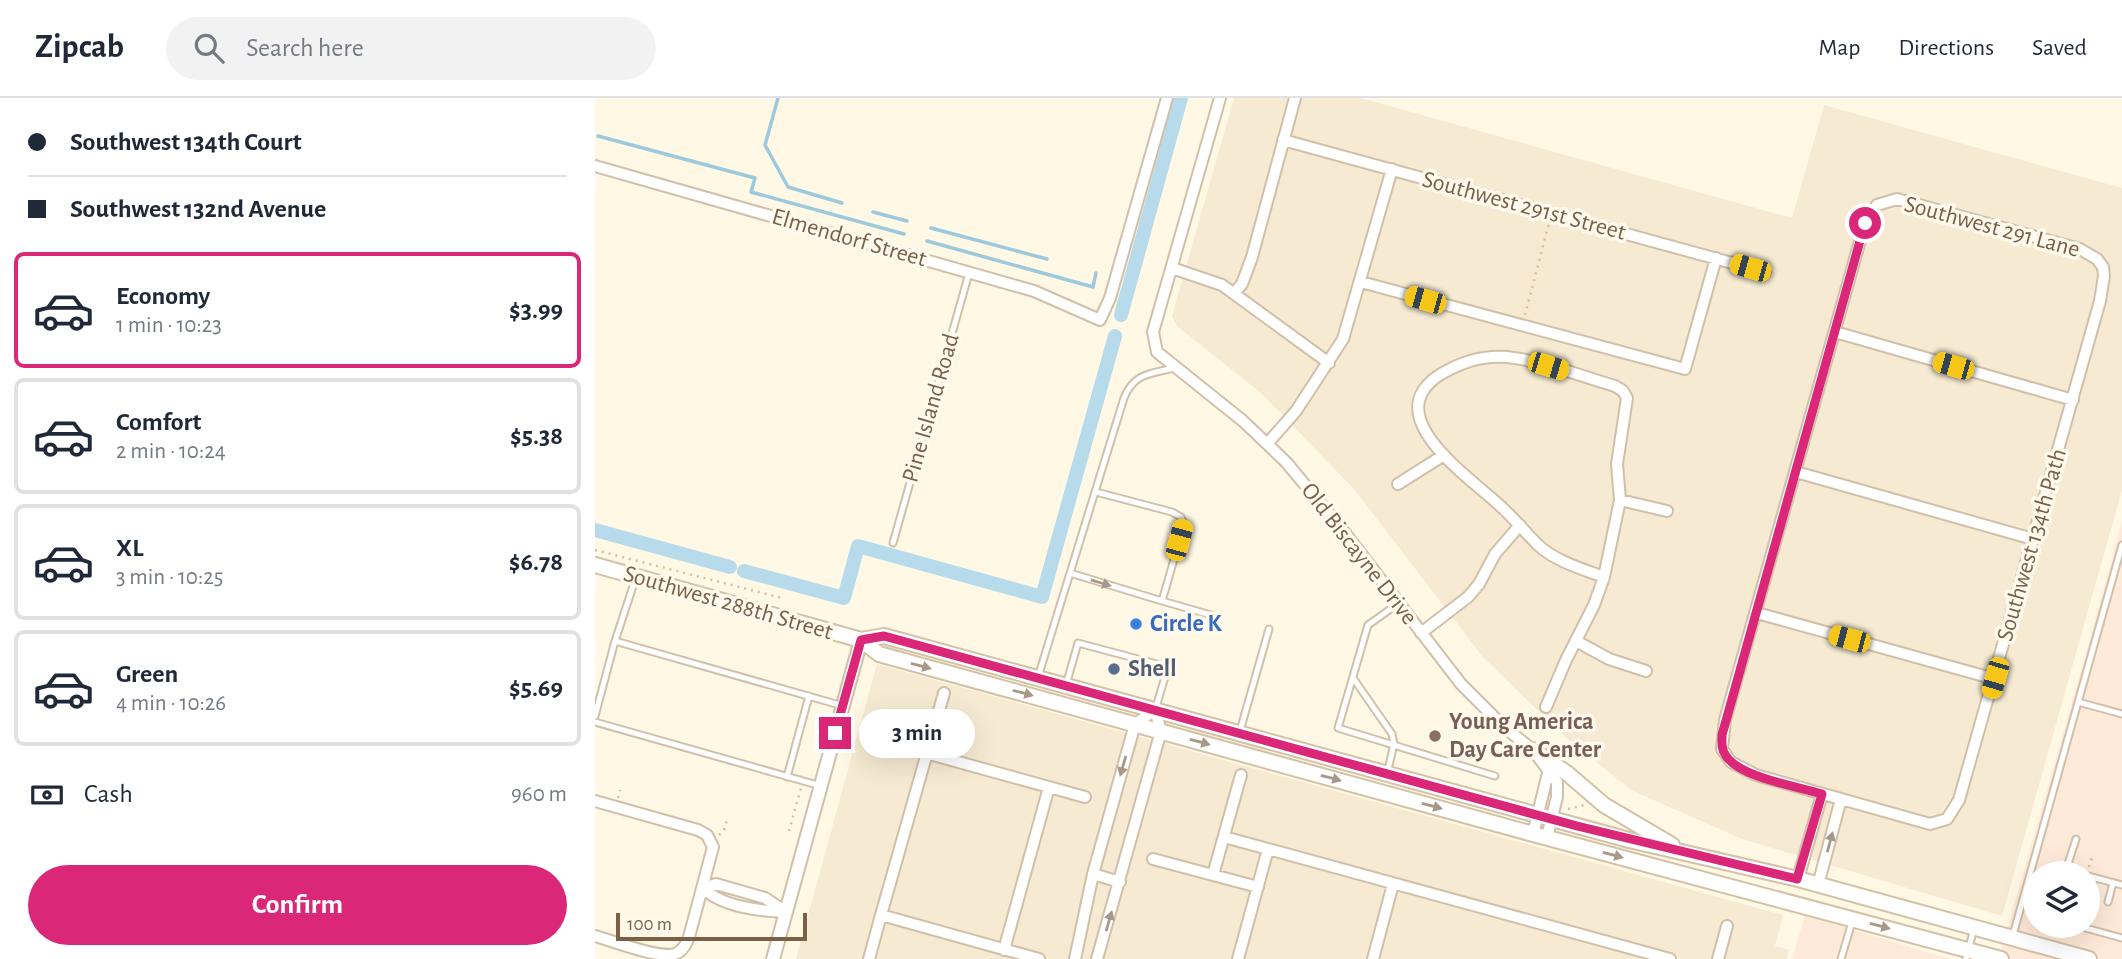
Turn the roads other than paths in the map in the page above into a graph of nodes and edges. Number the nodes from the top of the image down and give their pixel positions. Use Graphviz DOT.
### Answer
graph roads {
  1 [pos="1167,98"];
  2 [pos="1220,98"];
  3 [pos="1295,98"];
  4 [pos="1283,140"];
  5 [pos="595,166"];
  6 [pos="1392,169"];
  7 [pos="1716,258"];
  8 [pos="2102,267"];
  9 [pos="1172,268"];
  10 [pos="1765,272"];
  11 [pos="969,273"];
  12 [pos="1361,282"];
  13 [pos="1234,293"];
  14 [pos="1835,332"];
  15 [pos="1329,363"];
  16 [pos="1176,367"];
  17 [pos="2073,400"];
  18 [pos="1268,443"];
  19 [pos="1444,455"];
  20 [pos="1796,472"];
  21 [pos="1398,485"];
  22 [pos="1096,492"];
  23 [pos="1620,500"];
  24 [pos="1667,511"];
  25 [pos="1520,525"];
  26 [pos="2033,539"];
  27 [pos="893,543"];
  28 [pos="2122,545"];
  29 [pos="595,565"];
  30 [pos="1070,573"];
  31 [pos="636,576"];
  32 [pos="1604,577"];
  33 [pos="1162,601"];
  34 [pos="1399,603"];
  35 [pos="1757,613"];
  36 [pos="1211,615"];
  37 [pos="1269,629"];
  38 [pos="1422,633"];
  39 [pos="861,640"];
  40 [pos="615,641"];
  41 [pos="1576,641"];
  42 [pos="1646,671"];
  43 [pos="1038,678"];
  44 [pos="1353,678"];
  45 [pos="1995,678"];
  46 [pos="1066,686"];
  47 [pos="944,692"];
  48 [pos="809,696"];
  49 [pos="2078,702"];
  50 [pos="843,706"];
  51 [pos="1546,707"];
  52 [pos="1155,710"];
  53 [pos="2122,714"];
  54 [pos="595,716"];
  55 [pos="595,722"];
  56 [pos="1135,724"];
  57 [pos="1161,731"];
  58 [pos="1239,734"];
  59 [pos="1394,744"];
  60 [pos="1534,750"];
  61 [pos="926,753"];
  62 [pos="1386,774"];
  63 [pos="1241,775"];
  64 [pos="787,776"];
  65 [pos="1495,776"];
  66 [pos="821,786"];
  67 [pos="1049,787"];
  68 [pos="1382,792"];
  69 [pos="1822,794"];
  70 [pos="1085,797"];
  71 [pos="1841,799"];
  72 [pos="595,801"];
  73 [pos="1550,815"];
  74 [pos="1540,835"];
  75 [pos="1224,837"];
  76 [pos="2076,839"];
  77 [pos="1268,849"];
  78 [pos="1685,853"];
  79 [pos="1153,859"];
  80 [pos="2069,861"];
  81 [pos="1093,874"];
  82 [pos="1213,875"];
  83 [pos="1797,879"];
  84 [pos="2100,879"];
  85 [pos="1120,882"];
  86 [pos="2113,883"];
  87 [pos="1393,884"];
  88 [pos="1818,884"];
  89 [pos="2122,885"];
  90 [pos="1258,887"];
  91 [pos="702,888"];
  92 [pos="2108,902"];
  93 [pos="786,912"];
  94 [pos="881,915"];
  95 [pos="1853,919"];
  96 [pos="2102,925"];
  97 [pos="1727,926"];
  98 [pos="1974,927"];
  99 [pos="2117,929"];
  100 [pos="2100,932"];
  101 [pos="595,936"];
  102 [pos="2115,936"];
  103 [pos="2012,938"];
  104 [pos="2122,938"];
  105 [pos="1005,950"];
  106 [pos="1967,954"];
  107 [pos="773,959"];
  108 [pos="869,959"];
  109 [pos="1039,959"];
  110 [pos="1075,959"];
  111 [pos="1097,959"];
  112 [pos="1238,959"];
  113 [pos="1373,959"];
  114 [pos="1670,959"];
  115 [pos="1718,959"];
  116 [pos="1843,959"];
  117 [pos="2001,959"];
  118 [pos="2089,959"];
  1 -- 11 [label="street, Elmendorf Street"];
  2 -- 9 [label="street"];
  3 -- 4 [label="street"];
  4 -- 6 [label="street, Southwest 291st Street"];
  4 -- 13 [label="street"];
  5 -- 11 [label="street, Elmendorf Street"];
  6 -- 7 [label="street, Southwest 291st Street"];
  6 -- 12 [label="street"];
  7 -- 10 [label="street, Southwest 291st Street"];
  7 -- 12 [label="street"];
  8 -- 14 [label="street, Southwest 291 Lane"];
  8 -- 17 [label="street, Southwest 134th Path"];
  9 -- 13 [label="street"];
  9 -- 16 [label="street, Old Biscayne Drive"];
  11 -- 27 [label="lane, Pine Island Road"];
  12 -- 15 [label="street"];
  13 -- 15 [label="street"];
  14 -- 17 [label="street"];
  14 -- 20 [label="street"];
  15 -- 18 [label="street"];
  16 -- 18 [label="street, Old Biscayne Drive"];
  16 -- 22 [label="lane"];
  17 -- 26 [label="street, Southwest 134th Path"];
  18 -- 34 [label="street, Old Biscayne Drive"];
  19 -- 21 [label="street"];
  19 -- 23 [label="street"];
  19 -- 25 [label="street"];
  20 -- 26 [label="street"];
  20 -- 35 [label="street"];
  22 -- 30 [label="lane"];
  22 -- 33 [label="lane"];
  23 -- 24 [label="street"];
  23 -- 32 [label="street"];
  25 -- 32 [label="street"];
  25 -- 38 [label="street"];
  26 -- 45 [label="street, Southwest 134th Path"];
  28 -- 49 [label="lane"];
  29 -- 31 [label="main road, Southwest 288th Street"];
  30 -- 33 [label="lane, one-way"];
  30 -- 43 [label="lane"];
  31 -- 39 [label="main road, Southwest 288th Street"];
  31 -- 40 [label="lane"];
  32 -- 41 [label="street"];
  33 -- 36 [label="lane"];
  34 -- 38 [label="street, Old Biscayne Drive"];
  34 -- 44 [label="lane"];
  35 -- 45 [label="street"];
  35 -- 69 [label="street"];
  37 -- 58 [label="lane"];
  38 -- 60 [label="street, Old Biscayne Drive"];
  39 -- 43 [label="main road, Southwest 288th Street"];
  39 -- 50 [label="street"];
  39 -- 56 [label="main road, Southwest 288th Street, one-way"];
  40 -- 48 [label="lane"];
  40 -- 54 [label="lane"];
  41 -- 42 [label="street"];
  41 -- 51 [label="street"];
  43 -- 46 [label="main road, Southwest 288th Street"];
  44 -- 59 [label="lane"];
  44 -- 59 [label="lane"];
  45 -- 71 [label="street, Southwest 134th Path"];
  46 -- 52 [label="main road, Southwest 288th Street"];
  46 -- 52 [label="lane"];
  47 -- 61 [label="street"];
  48 -- 50 [label="lane"];
  48 -- 64 [label="lane"];
  49 -- 53 [label="lane"];
  49 -- 103 [label="lane"];
  50 -- 66 [label="street"];
  52 -- 56 [label="street"];
  52 -- 57 [label="street"];
  52 -- 58 [label="main road, Southwest 288th Street"];
  55 -- 64 [label="lane"];
  56 -- 57 [label="main road, Southwest 288th Street"];
  56 -- 81 [label="street, one-way"];
  57 -- 68 [label="main road, Southwest 288th Street, one-way"];
  57 -- 85 [label="street"];
  58 -- 62 [label="main road, Southwest 288th Street"];
  59 -- 62 [label="lane"];
  59 -- 65 [label="lane"];
  60 -- 73 [label="street, Old Biscayne Drive"];
  60 -- 78 [label="main road"];
  61 -- 67 [label="street"];
  61 -- 94 [label="street"];
  62 -- 68 [label="main road"];
  62 -- 73 [label="main road, Southwest 288th Street"];
  63 -- 75 [label="street"];
  64 -- 66 [label="lane"];
  66 -- 93 [label="street"];
  67 -- 70 [label="street"];
  67 -- 105 [label="street"];
  68 -- 74 [label="main road, Southwest 288th Street, one-way"];
  69 -- 71 [label="street"];
  69 -- 83 [label="street"];
  88 -- 71 [label="street, one-way"];
  72 -- 91 [label="street"];
  73 -- 74 [label="street, Old Biscayne Drive"];
  73 -- 78 [label="main road, Southwest 288th Street"];
  74 -- 95 [label="main road, Southwest 288th Street, one-way"];
  75 -- 77 [label="street"];
  75 -- 82 [label="street"];
  76 -- 80 [label="lane"];
  77 -- 87 [label="street"];
  77 -- 90 [label="street"];
  78 -- 83 [label="main road, Southwest 288th Street"];
  79 -- 82 [label="street"];
  81 -- 85 [label="street"];
  81 -- 110 [label="street"];
  82 -- 90 [label="street"];
  83 -- 88 [label="main road, Southwest 288th Street"];
  84 -- 86 [label="lane"];
  111 -- 85 [label="street, one-way"];
  86 -- 89 [label="lane"];
  86 -- 92 [label="lane"];
  87 -- 113 [label="street"];
  87 -- 114 [label="street"];
  88 -- 98 [label="main road, Southwest 288th Street"];
  90 -- 112 [label="street"];
  91 -- 93 [label="street"];
  91 -- 101 [label="street"];
  93 -- 107 [label="street"];
  94 -- 105 [label="street"];
  94 -- 108 [label="street"];
  95 -- 106 [label="main road, Southwest 288th Street, one-way"];
  95 -- 116 [label="lane"];
  96 -- 100 [label="lane"];
  97 -- 115 [label="street"];
  98 -- 103 [label="main road, Southwest 288th Street"];
  98 -- 106 [label="lane"];
  99 -- 102 [label="lane"];
  100 -- 102 [label="lane"];
  102 -- 104 [label="lane"];
  103 -- 118 [label="main road, Southwest 288th Street"];
  105 -- 109 [label="street"];
  106 -- 117 [label="main road, Southwest 288th Street"];
}
